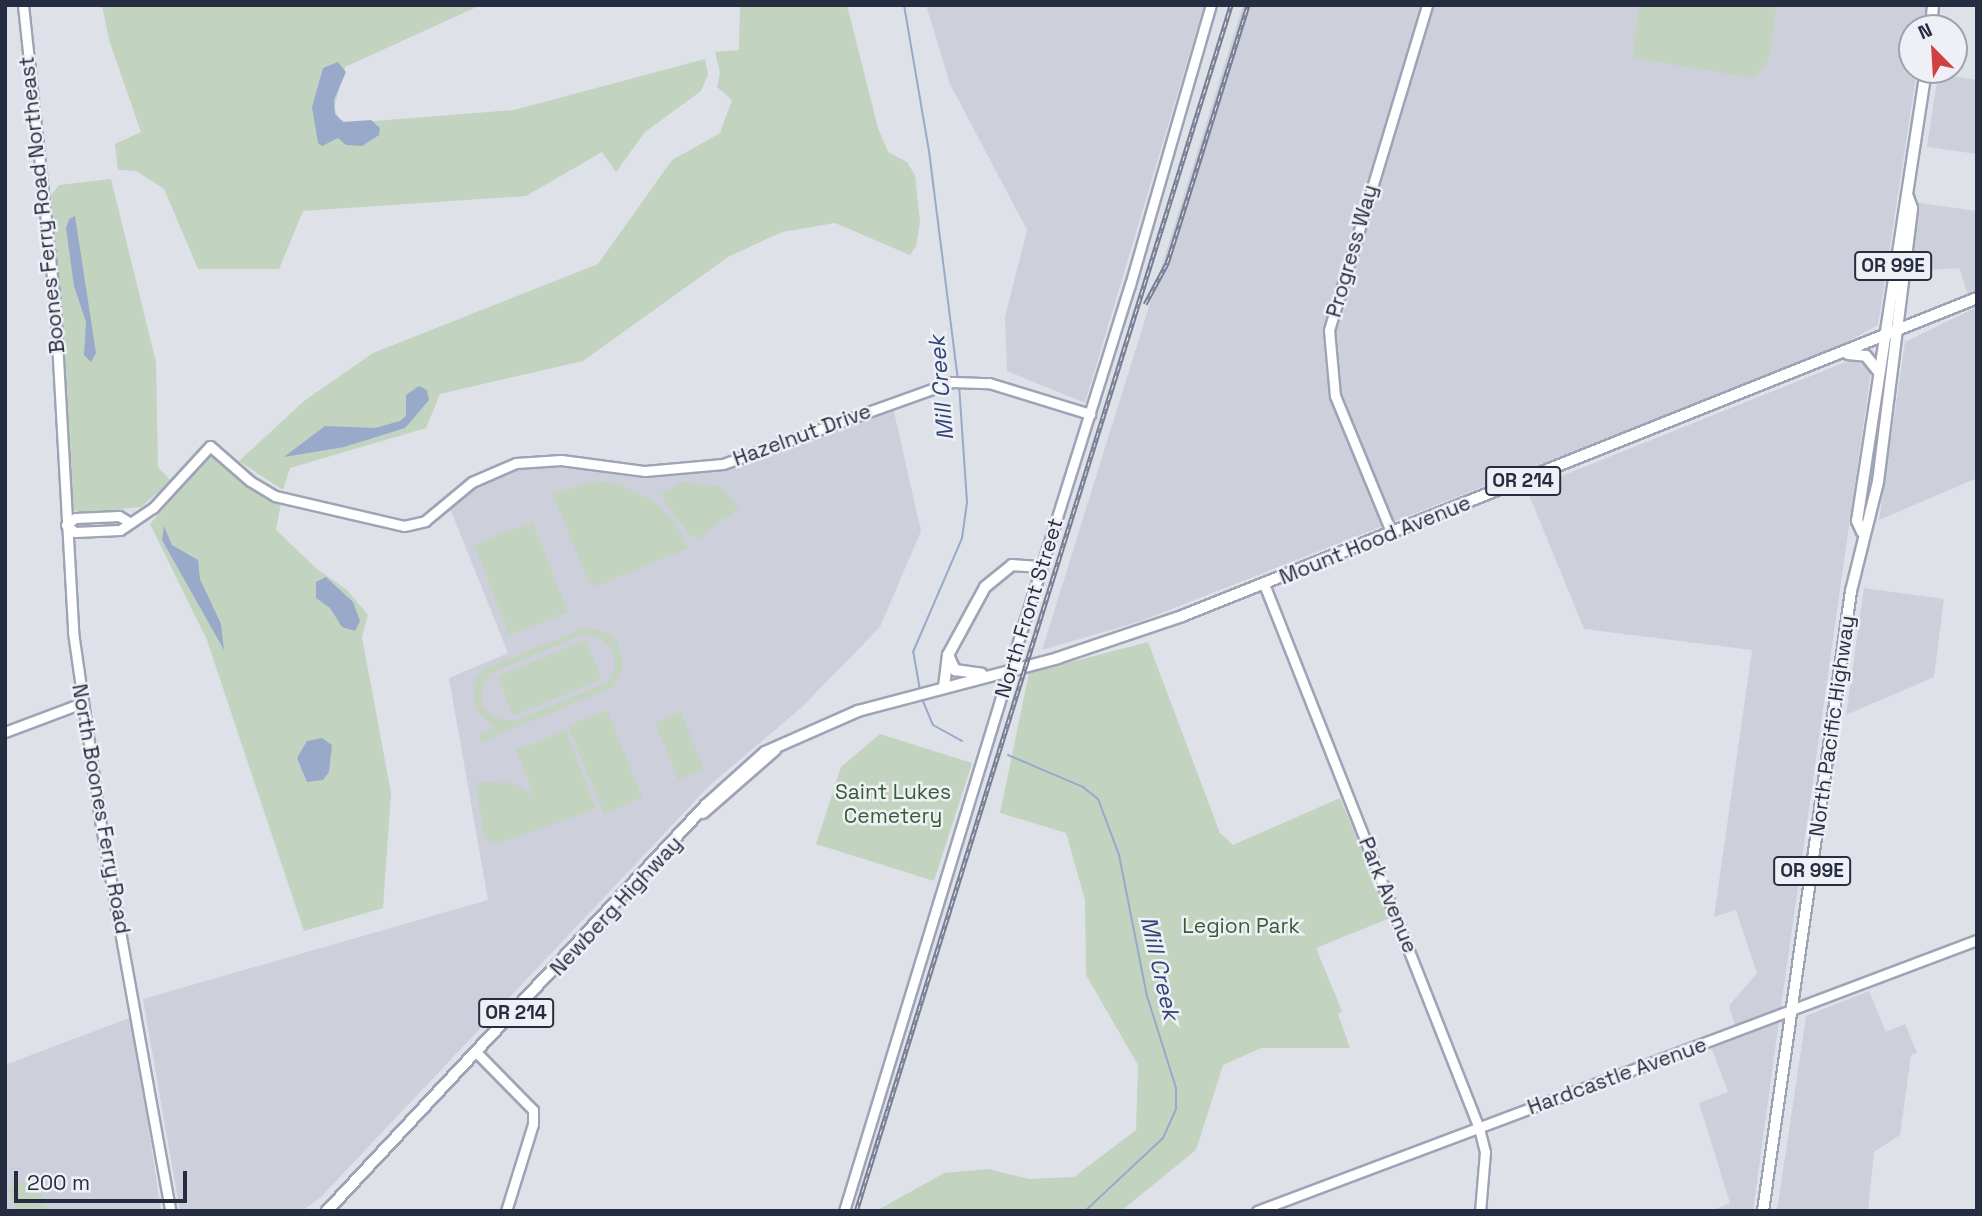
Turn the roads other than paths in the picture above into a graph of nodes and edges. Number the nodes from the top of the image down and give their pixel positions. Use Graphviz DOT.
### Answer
graph roads {
  1 [pos="23,5"];
  2 [pos="1211,5"];
  3 [pos="1427,5"];
  4 [pos="1924,84"];
  5 [pos="1903,237"];
  6 [pos="1977,298"];
  7 [pos="1895,333"];
  8 [pos="1883,337"];
  9 [pos="1841,354"];
  10 [pos="1878,372"];
  11 [pos="60,404"];
  12 [pos="1090,414"];
  13 [pos="129,522"];
  14 [pos="66,525"];
  15 [pos="1862,532"];
  16 [pos="1392,534"];
  17 [pos="1041,567"];
  18 [pos="1264,584"];
  19 [pos="948,655"];
  20 [pos="1019,668"];
  21 [pos="992,675"];
  22 [pos="944,687"];
  23 [pos="82,703"];
  24 [pos="5,732"];
  25 [pos="1977,940"];
  26 [pos="1792,1011"];
  27 [pos="478,1054"];
  28 [pos="1479,1128"];
  29 [pos="170,1211"];
  30 [pos="327,1211"];
  31 [pos="506,1211"];
  32 [pos="844,1211"];
  33 [pos="1257,1211"];
  34 [pos="1480,1211"];
  35 [pos="1763,1211"];
  1 -- 11 [label="street, Boones Ferry Road Northeast"];
  2 -- 12 [label="street, North Front Street"];
  3 -- 16 [label="street, Progress Way"];
  4 -- 5 [label="main road, North Pacific Highway / OR 99E"];
  5 -- 7 [label="main road, North Pacific Highway / OR 99E"];
  5 -- 8 [label="main road, North Pacific Highway / OR 99E"];
  6 -- 7 [label="main road, Mount Hood Avenue"];
  7 -- 8 [label="main road, Mount Hood Avenue"];
  7 -- 15 [label="main road, North Pacific Highway / OR 99E"];
  8 -- 9 [label="main road, Mount Hood Avenue / OR 214"];
  8 -- 10 [label="main road, North Pacific Highway / OR 99E"];
  9 -- 10 [label="main road"];
  9 -- 16 [label="main road, Mount Hood Avenue / OR 214"];
  10 -- 15 [label="main road, North Pacific Highway / OR 99E"];
  11 -- 14 [label="street, North Boones Ferry Road"];
  12 -- 13 [label="street, Hazelnut Drive"];
  12 -- 17 [label="street, North Front Street"];
  13 -- 14 [label="street"];
  13 -- 14 [label="street"];
  14 -- 23 [label="street, North Boones Ferry Road"];
  15 -- 26 [label="main road, North Pacific Highway / OR 99E"];
  16 -- 18 [label="main road, Mount Hood Avenue / OR 214"];
  17 -- 19 [label="main road"];
  17 -- 32 [label="street, North Front Street, bridge"];
  18 -- 20 [label="main road, Mount Hood Avenue / OR 214"];
  18 -- 28 [label="street, Park Avenue"];
  19 -- 21 [label="main road"];
  19 -- 22 [label="main road"];
  20 -- 21 [label="main road, Newberg Highway / OR 214"];
  21 -- 22 [label="main road, Newberg Highway / OR 214"];
  22 -- 27 [label="main road, Newberg Highway / OR 214"];
  23 -- 24 [label="street"];
  23 -- 29 [label="street, North Boones Ferry Road"];
  25 -- 26 [label="street, Hardcastle Avenue"];
  26 -- 28 [label="street, Hardcastle Avenue"];
  26 -- 35 [label="main road, North Pacific Highway / OR 99E"];
  27 -- 30 [label="main road, Newberg Highway / OR 214"];
  27 -- 31 [label="street"];
  28 -- 33 [label="street, Hardcastle Avenue"];
  28 -- 34 [label="street, Park Avenue"];
}
